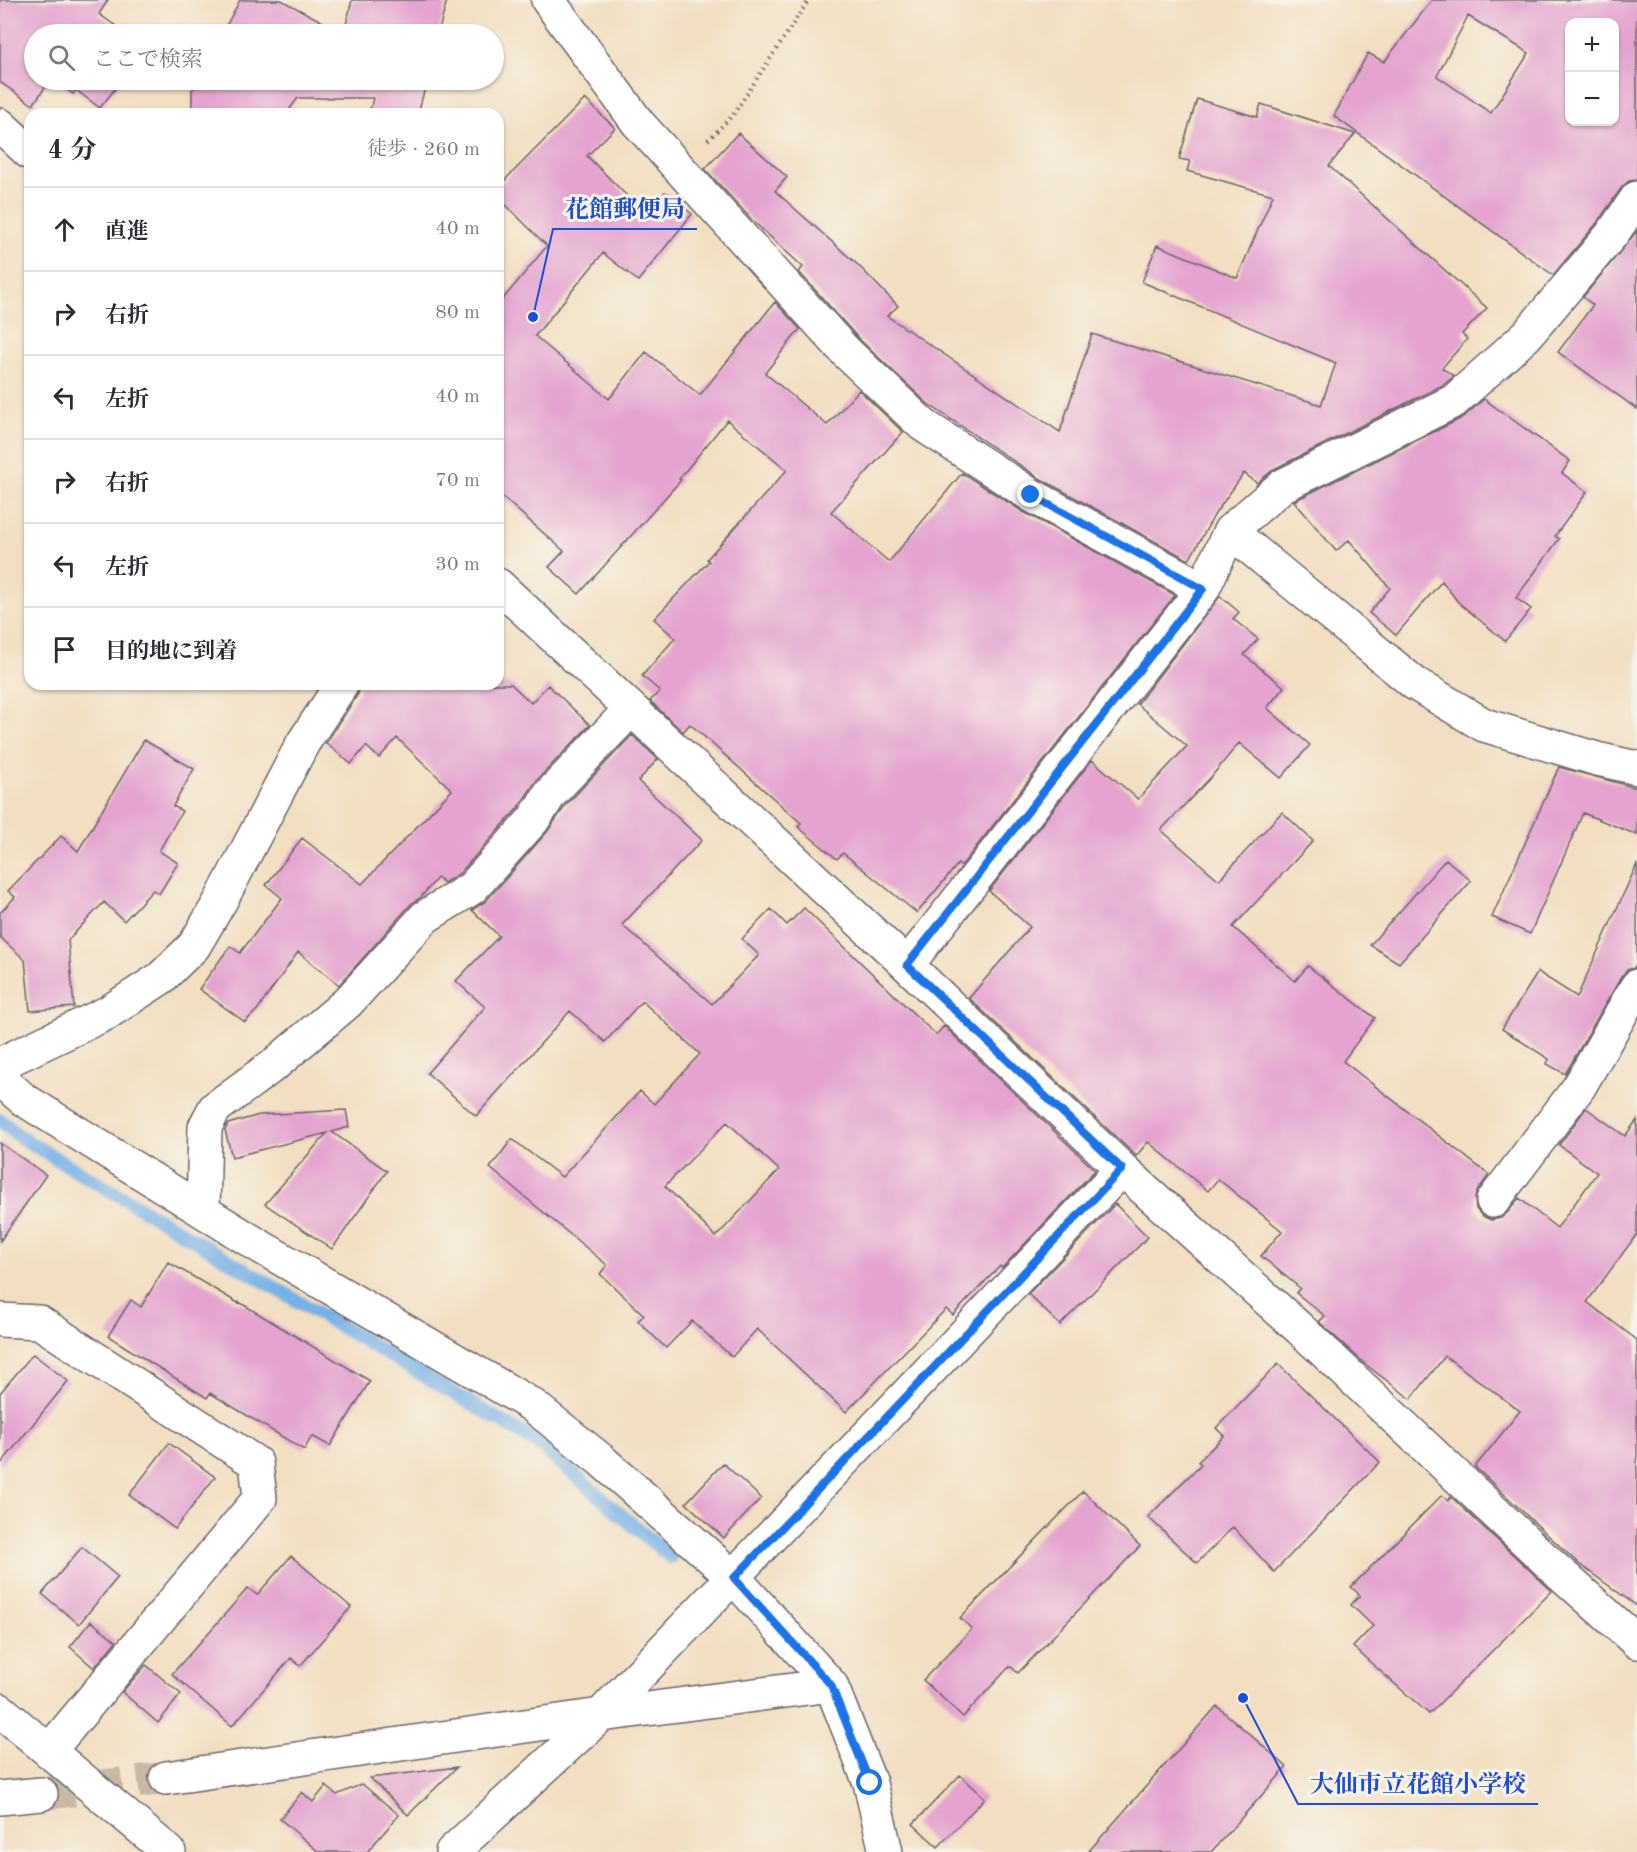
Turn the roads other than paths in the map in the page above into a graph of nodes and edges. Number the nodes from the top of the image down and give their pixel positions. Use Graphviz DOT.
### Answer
graph roads {
  1 [pos="548,0"];
  2 [pos="0,125"];
  3 [pos="24,147"];
  4 [pos="1637,198"];
  5 [pos="1230,531"];
  6 [pos="1203,589"];
  7 [pos="504,591"];
  8 [pos="338,690"];
  9 [pos="631,709"];
  10 [pos="1637,768"];
  11 [pos="907,965"];
  12 [pos="1637,986"];
  13 [pos="0,1064"];
  14 [pos="0,1079"];
  15 [pos="1122,1169"];
  16 [pos="1493,1201"];
  17 [pos="203,1211"];
  18 [pos="0,1320"];
  19 [pos="734,1578"];
  20 [pos="1637,1642"];
  21 [pos="831,1685"];
  22 [pos="0,1710"];
  23 [pos="601,1715"];
  24 [pos="49,1751"];
  25 [pos="166,1778"];
  26 [pos="41,1794"];
  27 [pos="0,1798"];
  28 [pos="169,1852"];
  29 [pos="452,1852"];
  30 [pos="886,1852"];
  1 -- 6 [label="street"];
  2 -- 3 [label="street"];
  4 -- 5 [label="street"];
  5 -- 6 [label="street"];
  5 -- 10 [label="street"];
  6 -- 11 [label="street"];
  7 -- 9 [label="street"];
  8 -- 13 [label="street"];
  9 -- 11 [label="street"];
  9 -- 17 [label="street"];
  11 -- 15 [label="street"];
  12 -- 16 [label="street"];
  14 -- 17 [label="street"];
  15 -- 19 [label="street"];
  15 -- 20 [label="street"];
  17 -- 19 [label="street"];
  18 -- 24 [label="street"];
  19 -- 21 [label="street"];
  19 -- 23 [label="street"];
  21 -- 23 [label="street"];
  21 -- 30 [label="street"];
  22 -- 24 [label="street"];
  23 -- 25 [label="street"];
  23 -- 29 [label="street"];
  24 -- 28 [label="street"];
  26 -- 27 [label="street"];
}
